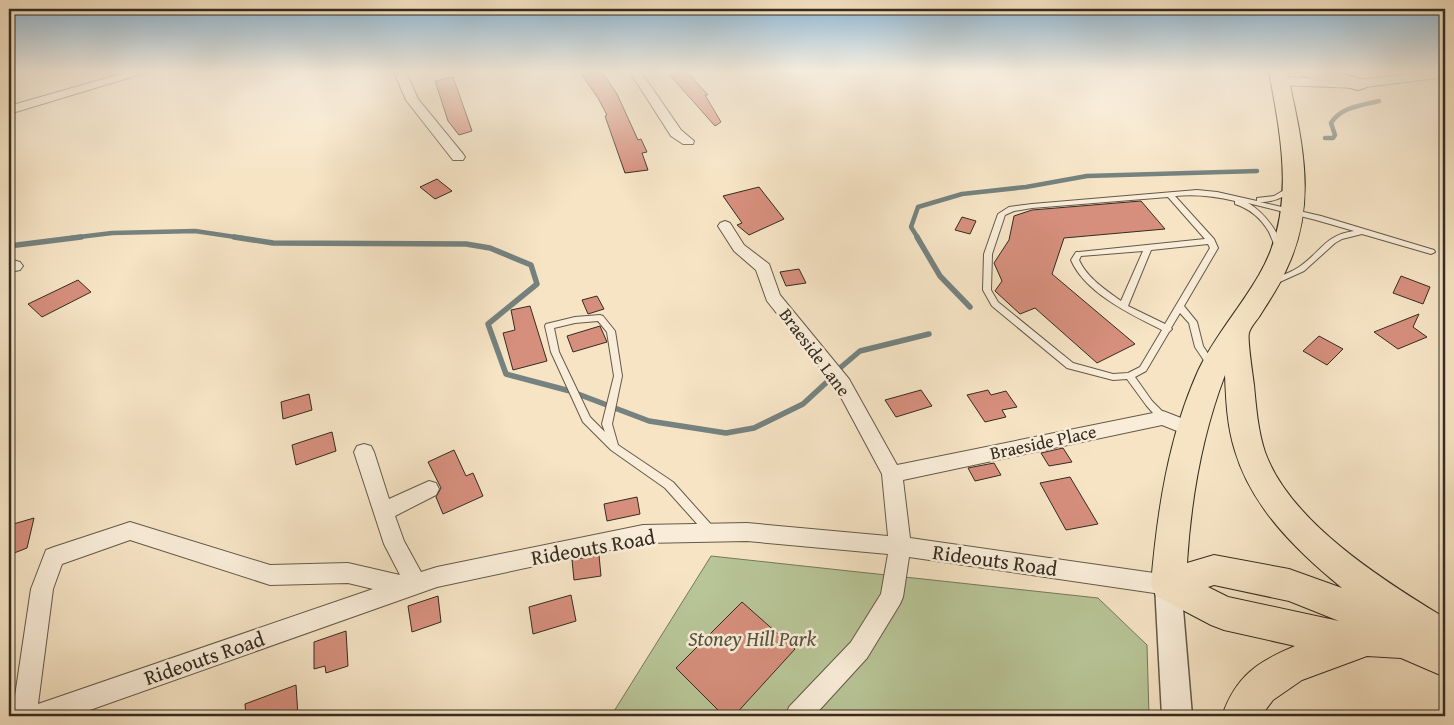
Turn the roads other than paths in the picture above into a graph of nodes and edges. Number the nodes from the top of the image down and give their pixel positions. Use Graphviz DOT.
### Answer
graph roads {
  1 [pos="24,106"];
  2 [pos="417,106"];
  3 [pos="658,106"];
  4 [pos="1285,106"];
  5 [pos="9,110"];
  6 [pos="688,141"];
  7 [pos="458,157"];
  8 [pos="1294,184"];
  9 [pos="1170,194"];
  10 [pos="1217,194"];
  11 [pos="1250,201"];
  12 [pos="1293,212"];
  13 [pos="725,226"];
  14 [pos="1366,232"];
  15 [pos="1211,241"];
  16 [pos="1148,248"];
  17 [pos="1431,252"];
  18 [pos="1282,254"];
  19 [pos="1266,286"];
  20 [pos="1179,306"];
  21 [pos="1123,307"];
  22 [pos="1168,329"];
  23 [pos="1236,335"];
  24 [pos="1214,369"];
  25 [pos="1129,376"];
  26 [pos="1163,418"];
  27 [pos="1192,430"];
  28 [pos="614,447"];
  29 [pos="364,452"];
  30 [pos="892,474"];
  31 [pos="429,489"];
  32 [pos="383,512"];
  33 [pos="712,533"];
  34 [pos="900,546"];
  35 [pos="1168,585"];
  36 [pos="412,586"];
  37 [pos="1445,638"];
  38 [pos="1365,640"];
  39 [pos="1403,640"];
  40 [pos="1445,659"];
  41 [pos="24,716"];
  42 [pos="39,716"];
  43 [pos="798,716"];
  44 [pos="1177,716"];
  45 [pos="1241,716"];
  1 -- 5 [label="street"];
  2 -- 7 [label="street"];
  3 -- 6 [label="street"];
  4 -- 8 [label="main road"];
  8 -- 11 [label="lane"];
  8 -- 12 [label="main road"];
  9 -- 10 [label="lane"];
  9 -- 15 [label="lane"];
  9 -- 25 [label="lane"];
  10 -- 11 [label="lane"];
  10 -- 18 [label="lane"];
  11 -- 12 [label="lane"];
  12 -- 14 [label="lane"];
  12 -- 18 [label="main road"];
  13 -- 30 [label="street, Braeside Lane"];
  14 -- 17 [label="lane"];
  14 -- 19 [label="lane"];
  15 -- 16 [label="lane"];
  15 -- 20 [label="lane"];
  16 -- 21 [label="lane"];
  16 -- 21 [label="lane"];
  18 -- 19 [label="main road"];
  19 -- 23 [label="main road"];
  20 -- 22 [label="lane"];
  20 -- 24 [label="lane"];
  21 -- 22 [label="lane"];
  22 -- 25 [label="lane"];
  23 -- 24 [label="main road"];
  23 -- 37 [label="main road"];
  24 -- 27 [label="main road"];
  25 -- 26 [label="lane"];
  26 -- 27 [label="street"];
  26 -- 30 [label="street, Braeside Place"];
  27 -- 35 [label="main road"];
  28 -- 28 [label="lane"];
  28 -- 33 [label="lane"];
  29 -- 32 [label="street"];
  30 -- 34 [label="street, Braeside Lane"];
  31 -- 32 [label="street"];
  32 -- 36 [label="street"];
  33 -- 34 [label="street, Rideouts Road"];
  33 -- 36 [label="street, Rideouts Road"];
  34 -- 35 [label="street, Rideouts Road"];
  34 -- 43 [label="street, Braeside Lane"];
  35 -- 38 [label="main road"];
  35 -- 39 [label="main road"];
  35 -- 44 [label="street"];
  36 -- 41 [label="street"];
  36 -- 42 [label="street, Rideouts Road"];
  38 -- 39 [label="main road"];
  38 -- 45 [label="main road"];
  39 -- 40 [label="main road"];
}
